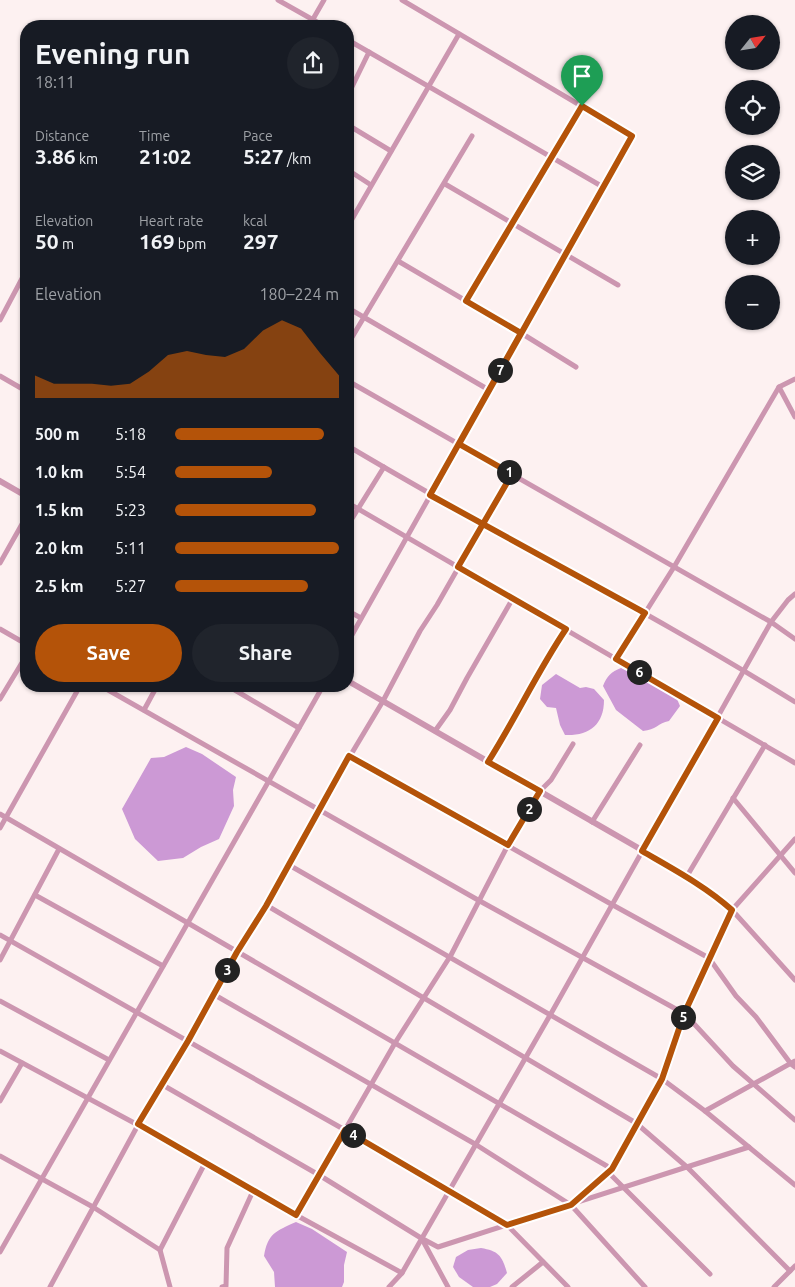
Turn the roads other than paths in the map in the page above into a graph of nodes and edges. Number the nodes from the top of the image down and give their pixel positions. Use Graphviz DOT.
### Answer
graph roads {
  1 [pos="278,0"];
  2 [pos="324,0"];
  3 [pos="402,0"];
  4 [pos="313,20"];
  5 [pos="459,34"];
  6 [pos="354,43"];
  7 [pos="370,52"];
  8 [pos="354,83"];
  9 [pos="428,86"];
  10 [pos="582,106"];
  11 [pos="354,129"];
  12 [pos="472,136"];
  13 [pos="391,151"];
  14 [pos="552,157"];
  15 [pos="354,174"];
  16 [pos="445,184"];
  17 [pos="371,185"];
  18 [pos="603,187"];
  19 [pos="354,215"];
  20 [pos="512,223"];
  21 [pos="565,254"];
  22 [pos="398,261"];
  23 [pos="20,282"];
  24 [pos="618,285"];
  25 [pos="466,301"];
  26 [pos="354,311"];
  27 [pos="364,317"];
  28 [pos="0,320"];
  29 [pos="521,333"];
  30 [pos="354,334"];
  31 [pos="576,367"];
  32 [pos="0,376"];
  33 [pos="795,378"];
  34 [pos="354,384"];
  35 [pos="780,387"];
  36 [pos="20,388"];
  37 [pos="489,390"];
  38 [pos="795,417"];
  39 [pos="459,444"];
  40 [pos="354,450"];
  41 [pos="384,467"];
  42 [pos="512,474"];
  43 [pos="0,481"];
  44 [pos="20,493"];
  45 [pos="430,495"];
  46 [pos="354,507"];
  47 [pos="358,509"];
  48 [pos="354,515"];
  49 [pos="484,524"];
  50 [pos="20,526"];
  51 [pos="407,537"];
  52 [pos="2,554"];
  53 [pos="0,563"];
  54 [pos="458,567"];
  55 [pos="674,567"];
  56 [pos="795,594"];
  57 [pos="512,598"];
  58 [pos="645,613"];
  59 [pos="354,614"];
  60 [pos="361,618"];
  61 [pos="771,622"];
  62 [pos="0,629"];
  63 [pos="566,629"];
  64 [pos="354,631"];
  65 [pos="795,638"];
  66 [pos="20,641"];
  67 [pos="616,659"];
  68 [pos="20,666"];
  69 [pos="744,670"];
  70 [pos="354,684"];
  71 [pos="77,692"];
  72 [pos="112,692"];
  73 [pos="154,692"];
  74 [pos="238,692"];
  75 [pos="320,692"];
  76 [pos="0,699"];
  77 [pos="383,701"];
  78 [pos="795,702"];
  79 [pos="144,710"];
  80 [pos="718,718"];
  81 [pos="299,728"];
  82 [pos="435,731"];
  83 [pos="573,744"];
  84 [pos="765,745"];
  85 [pos="640,746"];
  86 [pos="349,756"];
  87 [pos="488,762"];
  88 [pos="795,763"];
  89 [pos="269,780"];
  90 [pos="540,791"];
  91 [pos="733,798"];
  92 [pos="319,808"];
  93 [pos="0,814"];
  94 [pos="6,818"];
  95 [pos="592,822"];
  96 [pos="0,828"];
  97 [pos="795,839"];
  98 [pos="508,845"];
  99 [pos="59,849"];
  100 [pos="642,851"];
  101 [pos="780,855"];
  102 [pos="288,864"];
  103 [pos="795,873"];
  104 [pos="687,876"];
  105 [pos="35,895"];
  106 [pos="478,900"];
  107 [pos="611,904"];
  108 [pos="266,906"];
  109 [pos="732,910"];
  110 [pos="187,923"];
  111 [pos="0,935"];
  112 [pos="11,941"];
  113 [pos="237,952"];
  114 [pos="582,956"];
  115 [pos="450,957"];
  116 [pos="709,958"];
  117 [pos="0,960"];
  118 [pos="163,966"];
  119 [pos="795,980"];
  120 [pos="213,994"];
  121 [pos="423,998"];
  122 [pos="0,1001"];
  123 [pos="137,1012"];
  124 [pos="550,1014"];
  125 [pos="684,1014"];
  126 [pos="188,1041"];
  127 [pos="395,1043"];
  128 [pos="0,1051"];
  129 [pos="525,1056"];
  130 [pos="109,1060"];
  131 [pos="22,1063"];
  132 [pos="794,1064"];
  133 [pos="662,1079"];
  134 [pos="161,1084"];
  135 [pos="370,1085"];
  136 [pos="752,1085"];
  137 [pos="87,1098"];
  138 [pos="0,1101"];
  139 [pos="498,1103"];
  140 [pos="705,1111"];
  141 [pos="795,1120"];
  142 [pos="636,1123"];
  143 [pos="138,1124"];
  144 [pos="345,1130"];
  145 [pos="475,1144"];
  146 [pos="750,1147"];
  147 [pos="0,1156"];
  148 [pos="205,1163"];
  149 [pos="688,1168"];
  150 [pos="610,1170"];
  151 [pos="319,1175"];
  152 [pos="41,1179"];
  153 [pos="795,1184"];
  154 [pos="624,1188"];
  155 [pos="253,1191"];
  156 [pos="448,1192"];
  157 [pos="571,1205"];
  158 [pos="93,1208"];
  159 [pos="296,1215"];
  160 [pos="507,1225"];
  161 [pos="421,1238"];
  162 [pos="160,1250"];
  163 [pos="0,1252"];
  164 [pos="543,1262"];
  165 [pos="795,1266"];
  166 [pos="790,1271"];
  167 [pos="402,1273"];
  168 [pos="710,1274"];
  169 [pos="50,1287"];
  170 [pos="170,1287"];
  171 [pos="222,1287"];
  172 [pos="389,1287"];
  173 [pos="448,1287"];
  174 [pos="512,1287"];
  175 [pos="568,1287"];
  176 [pos="645,1287"];
  177 [pos="774,1287"];
  1 -- 4 [label="street"];
  2 -- 4 [label="street"];
  3 -- 5 [label="street"];
  5 -- 9 [label="street"];
  5 -- 10 [label="street"];
  6 -- 7 [label="street"];
  7 -- 8 [label="street"];
  7 -- 9 [label="street"];
  9 -- 13 [label="street"];
  9 -- 14 [label="street"];
  10 -- 14 [label="street"];
  10 -- 18 [label="street"];
  11 -- 13 [label="street"];
  12 -- 16 [label="street"];
  13 -- 17 [label="street"];
  14 -- 18 [label="street"];
  14 -- 20 [label="street"];
  15 -- 17 [label="street"];
  16 -- 20 [label="street"];
  16 -- 22 [label="street"];
  17 -- 19 [label="street"];
  18 -- 21 [label="street"];
  20 -- 21 [label="street"];
  20 -- 25 [label="street"];
  21 -- 24 [label="street"];
  21 -- 29 [label="street"];
  22 -- 25 [label="street"];
  22 -- 27 [label="street"];
  23 -- 28 [label="street"];
  25 -- 29 [label="street"];
  26 -- 27 [label="street"];
  27 -- 30 [label="street"];
  27 -- 37 [label="street"];
  29 -- 31 [label="street"];
  29 -- 37 [label="street"];
  32 -- 36 [label="street"];
  33 -- 35 [label="street"];
  34 -- 39 [label="street"];
  35 -- 38 [label="street"];
  35 -- 55 [label="street"];
  37 -- 39 [label="street"];
  39 -- 42 [label="street"];
  39 -- 45 [label="street"];
  40 -- 41 [label="street"];
  41 -- 45 [label="street"];
  41 -- 47 [label="street"];
  42 -- 49 [label="street"];
  42 -- 55 [label="street"];
  43 -- 44 [label="street"];
  45 -- 49 [label="street"];
  45 -- 51 [label="street"];
  46 -- 47 [label="street"];
  47 -- 48 [label="street"];
  47 -- 51 [label="street"];
  49 -- 54 [label="street"];
  49 -- 58 [label="street"];
  50 -- 52 [label="street"];
  51 -- 54 [label="street"];
  51 -- 60 [label="street"];
  52 -- 53 [label="street"];
  54 -- 57 [label="street"];
  54 -- 77 [label="street"];
  55 -- 58 [label="street"];
  55 -- 61 [label="street"];
  56 -- 61 [label="street"];
  57 -- 63 [label="street"];
  57 -- 82 [label="street"];
  58 -- 67 [label="street"];
  58 -- 69 [label="street"];
  59 -- 60 [label="street"];
  60 -- 64 [label="street"];
  61 -- 65 [label="street"];
  61 -- 69 [label="street"];
  62 -- 66 [label="street"];
  63 -- 67 [label="street"];
  63 -- 87 [label="street"];
  67 -- 80 [label="street"];
  68 -- 76 [label="street"];
  69 -- 78 [label="street"];
  69 -- 80 [label="street"];
  70 -- 77 [label="street"];
  71 -- 94 [label="street"];
  72 -- 79 [label="street"];
  73 -- 79 [label="street"];
  74 -- 81 [label="street"];
  75 -- 81 [label="street"];
  77 -- 82 [label="street"];
  77 -- 86 [label="street"];
  79 -- 89 [label="street"];
  80 -- 84 [label="street"];
  80 -- 100 [label="street"];
  81 -- 89 [label="street"];
  82 -- 87 [label="street"];
  83 -- 90 [label="street"];
  84 -- 88 [label="street"];
  84 -- 91 [label="street"];
  85 -- 95 [label="street"];
  86 -- 92 [label="street"];
  86 -- 98 [label="street"];
  87 -- 90 [label="street"];
  89 -- 92 [label="street"];
  89 -- 110 [label="street"];
  90 -- 95 [label="street"];
  90 -- 98 [label="street"];
  91 -- 101 [label="street"];
  91 -- 104 [label="street"];
  92 -- 102 [label="street"];
  92 -- 106 [label="street"];
  93 -- 94 [label="street"];
  94 -- 96 [label="street"];
  94 -- 99 [label="street"];
  95 -- 100 [label="street"];
  97 -- 101 [label="street"];
  98 -- 106 [label="street"];
  98 -- 107 [label="street"];
  99 -- 105 [label="street"];
  99 -- 110 [label="street"];
  100 -- 104 [label="street"];
  100 -- 107 [label="street"];
  101 -- 103 [label="street"];
  101 -- 109 [label="street"];
  102 -- 108 [label="street"];
  102 -- 115 [label="street"];
  104 -- 109 [label="street"];
  105 -- 112 [label="street"];
  105 -- 118 [label="street"];
  106 -- 114 [label="street"];
  106 -- 115 [label="street"];
  107 -- 114 [label="street"];
  107 -- 116 [label="street"];
  108 -- 113 [label="street"];
  108 -- 121 [label="street"];
  109 -- 116 [label="street"];
  109 -- 119 [label="street"];
  110 -- 113 [label="street"];
  110 -- 118 [label="street"];
  111 -- 112 [label="street"];
  112 -- 117 [label="street"];
  112 -- 123 [label="street"];
  113 -- 120 [label="street"];
  113 -- 127 [label="street"];
  114 -- 124 [label="street"];
  114 -- 125 [label="street"];
  115 -- 121 [label="street"];
  115 -- 124 [label="street"];
  116 -- 125 [label="street"];
  116 -- 132 [label="street"];
  118 -- 123 [label="street"];
  120 -- 126 [label="street"];
  120 -- 135 [label="street"];
  121 -- 127 [label="street"];
  121 -- 129 [label="street"];
  122 -- 130 [label="street"];
  123 -- 126 [label="street"];
  123 -- 130 [label="street"];
  124 -- 129 [label="street"];
  124 -- 133 [label="street"];
  125 -- 133 [label="street"];
  125 -- 136 [label="street"];
  126 -- 134 [label="street"];
  126 -- 144 [label="street"];
  127 -- 135 [label="street"];
  127 -- 139 [label="street"];
  128 -- 131 [label="street"];
  129 -- 139 [label="street"];
  129 -- 142 [label="street"];
  130 -- 137 [label="street"];
  131 -- 137 [label="street"];
  131 -- 138 [label="street"];
  132 -- 136 [label="street"];
  133 -- 140 [label="street"];
  133 -- 142 [label="street"];
  134 -- 143 [label="street"];
  134 -- 151 [label="street"];
  135 -- 144 [label="street"];
  135 -- 145 [label="street"];
  136 -- 140 [label="street"];
  136 -- 141 [label="street"];
  137 -- 143 [label="street"];
  137 -- 152 [label="street"];
  139 -- 145 [label="street"];
  139 -- 150 [label="street"];
  140 -- 146 [label="street"];
  142 -- 149 [label="street"];
  142 -- 150 [label="street"];
  143 -- 148 [label="street"];
  143 -- 158 [label="street"];
  144 -- 151 [label="street"];
  144 -- 156 [label="street"];
  145 -- 156 [label="street"];
  145 -- 157 [label="street"];
  146 -- 149 [label="street"];
  146 -- 153 [label="street"];
  147 -- 152 [label="street"];
  148 -- 155 [label="street"];
  148 -- 162 [label="street"];
  149 -- 154 [label="street"];
  149 -- 166 [label="street"];
  150 -- 154 [label="street"];
  150 -- 157 [label="street"];
  151 -- 159 [label="street"];
  151 -- 161 [label="street"];
  152 -- 158 [label="street"];
  152 -- 163 [label="street"];
  154 -- 157 [label="street"];
  154 -- 168 [label="street"];
  155 -- 159 [label="street"];
  155 -- 171 [label="street"];
  156 -- 160 [label="street"];
  156 -- 161 [label="street"];
  157 -- 160 [label="street"];
  157 -- 176 [label="street"];
  158 -- 162 [label="street"];
  158 -- 169 [label="street"];
  159 -- 167 [label="street"];
  160 -- 161 [label="street"];
  160 -- 164 [label="street"];
  161 -- 167 [label="street"];
  161 -- 173 [label="street"];
  162 -- 170 [label="street"];
  164 -- 174 [label="street"];
  164 -- 175 [label="street"];
  165 -- 166 [label="street"];
  166 -- 177 [label="street"];
  167 -- 172 [label="street"];
}
